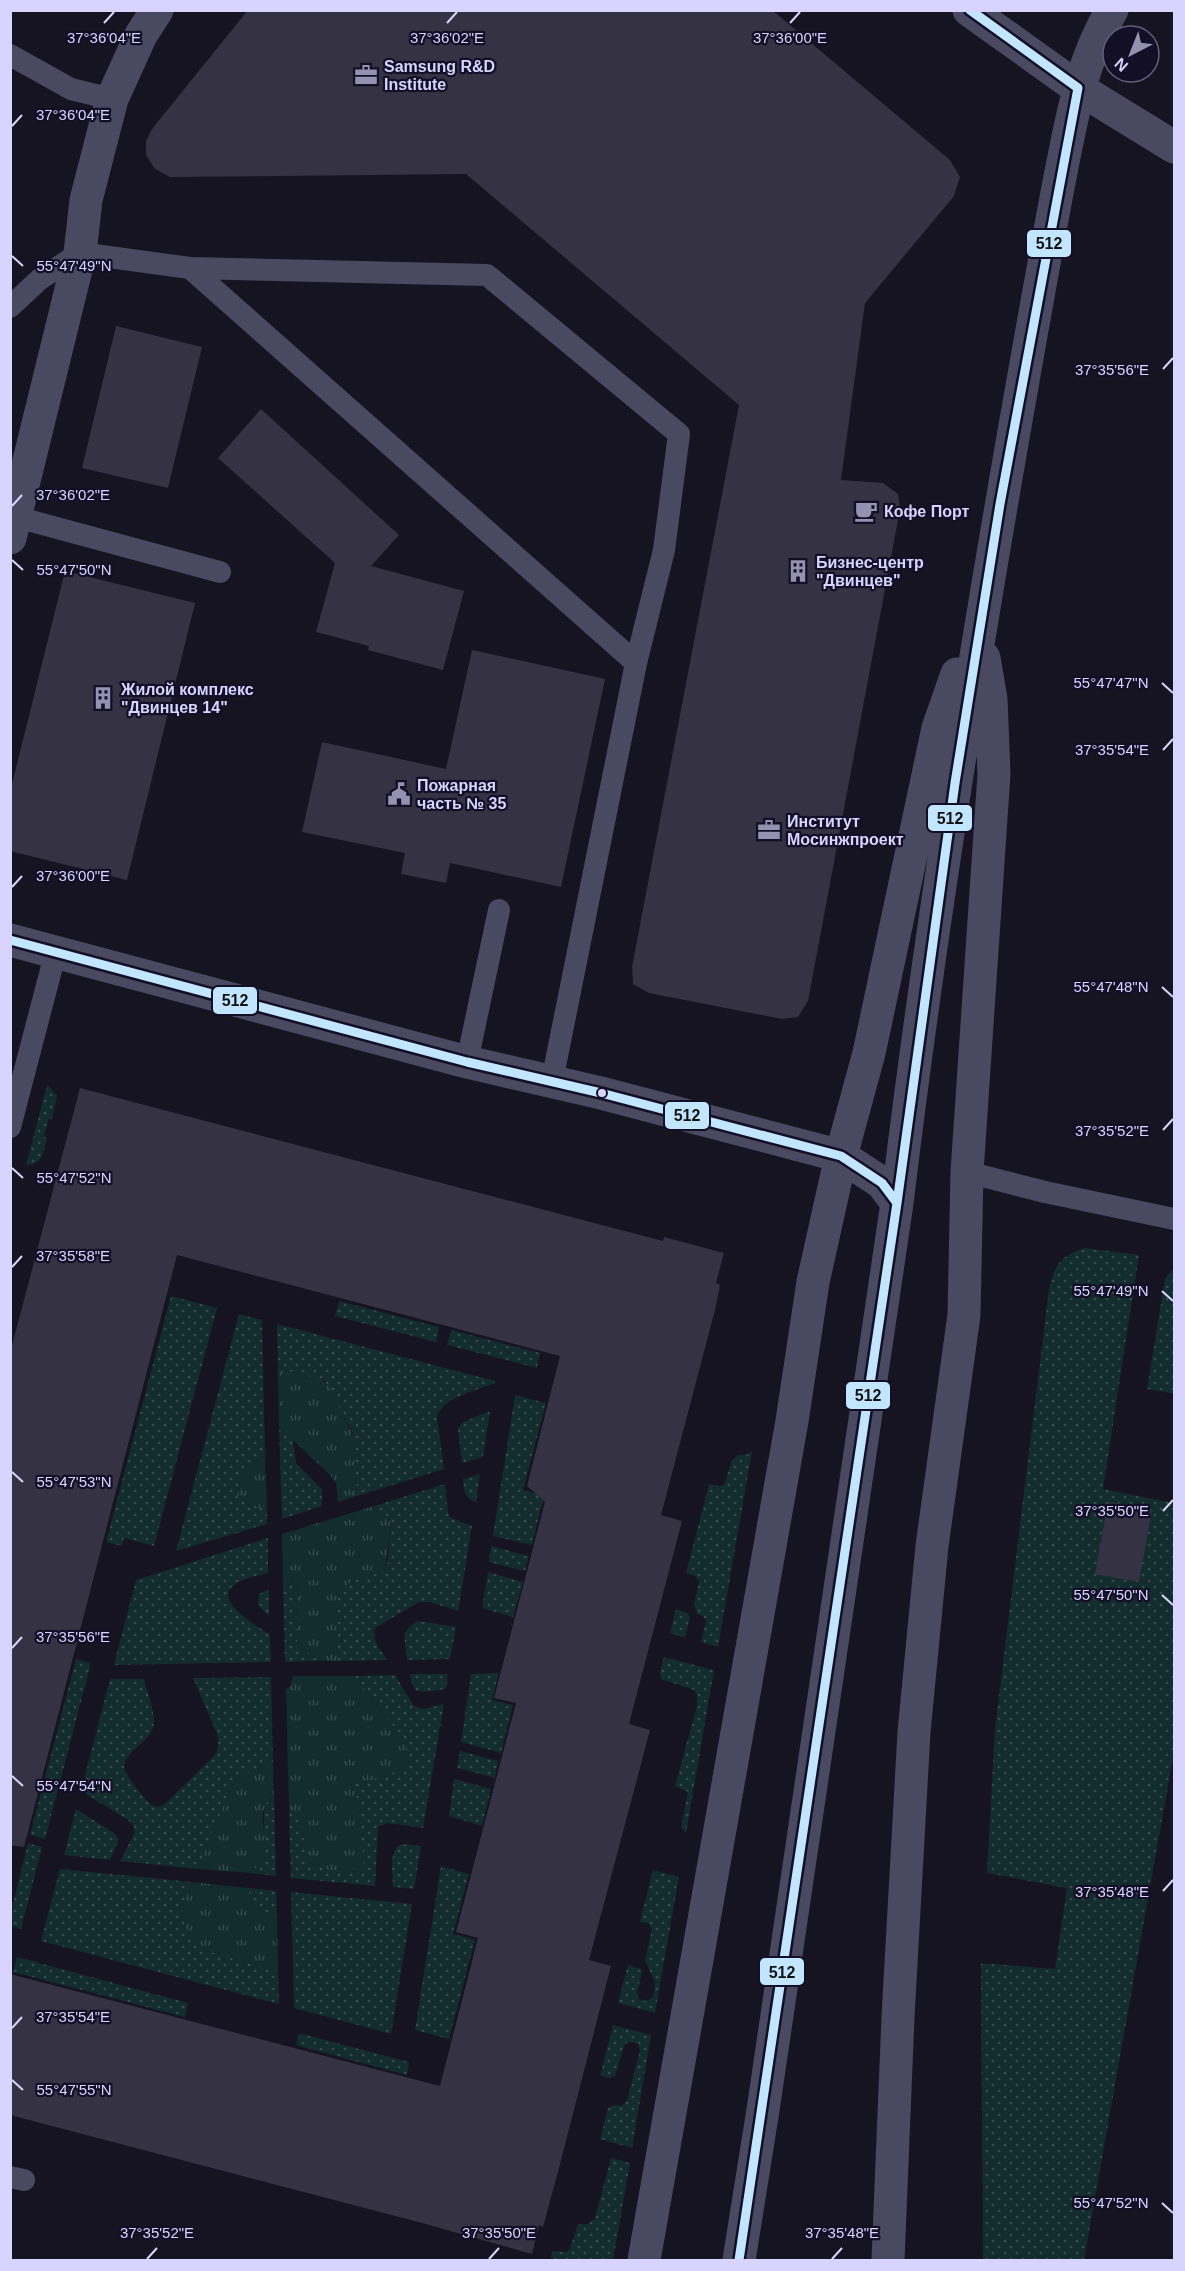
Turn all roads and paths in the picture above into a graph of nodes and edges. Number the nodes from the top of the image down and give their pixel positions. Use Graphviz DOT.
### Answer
graph roads {
  1 [pos="157,10"];
  2 [pos="969,10"];
  3 [pos="1112,10"];
  4 [pos="10,55"];
  5 [pos="1078,88"];
  6 [pos="112,99"];
  7 [pos="1174,147"];
  8 [pos="80,253"];
  9 [pos="190,268"];
  10 [pos="10,307"];
  11 [pos="13,527"];
  12 [pos="220,572"];
  13 [pos="979,630"];
  14 [pos="636,663"];
  15 [pos="499,910"];
  16 [pos="10,940"];
  17 [pos="56,951"];
  18 [pos="467,1062"];
  19 [pos="552,1081"];
  20 [pos="10,1127"];
  21 [pos="841,1156"];
  22 [pos="967,1172"];
  23 [pos="897,1203"];
  24 [pos="1174,1219"];
  25 [pos="644,2260"];
  26 [pos="739,2260"];
  27 [pos="888,2260"];
  1 -- 6 [label="street"];
  2 -- 5 [label="street"];
  3 -- 5 [label="street"];
  4 -- 6 [label="lane"];
  5 -- 7 [label="street"];
  5 -- 13 [label="street"];
  6 -- 8 [label="street"];
  8 -- 9 [label="lane"];
  8 -- 10 [label="lane"];
  8 -- 11 [label="street"];
  9 -- 14 [label="lane"];
  9 -- 14 [label="lane"];
  11 -- 12 [label="lane"];
  13 -- 21 [label="street"];
  13 -- 22 [label="street"];
  13 -- 23 [label="street"];
  14 -- 19 [label="lane"];
  15 -- 18 [label="lane"];
  16 -- 17 [label="street"];
  17 -- 18 [label="street"];
  17 -- 20 [label="lane"];
  18 -- 19 [label="street"];
  19 -- 21 [label="street"];
  21 -- 23 [label="street"];
  21 -- 25 [label="street"];
  22 -- 24 [label="lane"];
  22 -- 27 [label="street"];
  23 -- 26 [label="street"];
}
